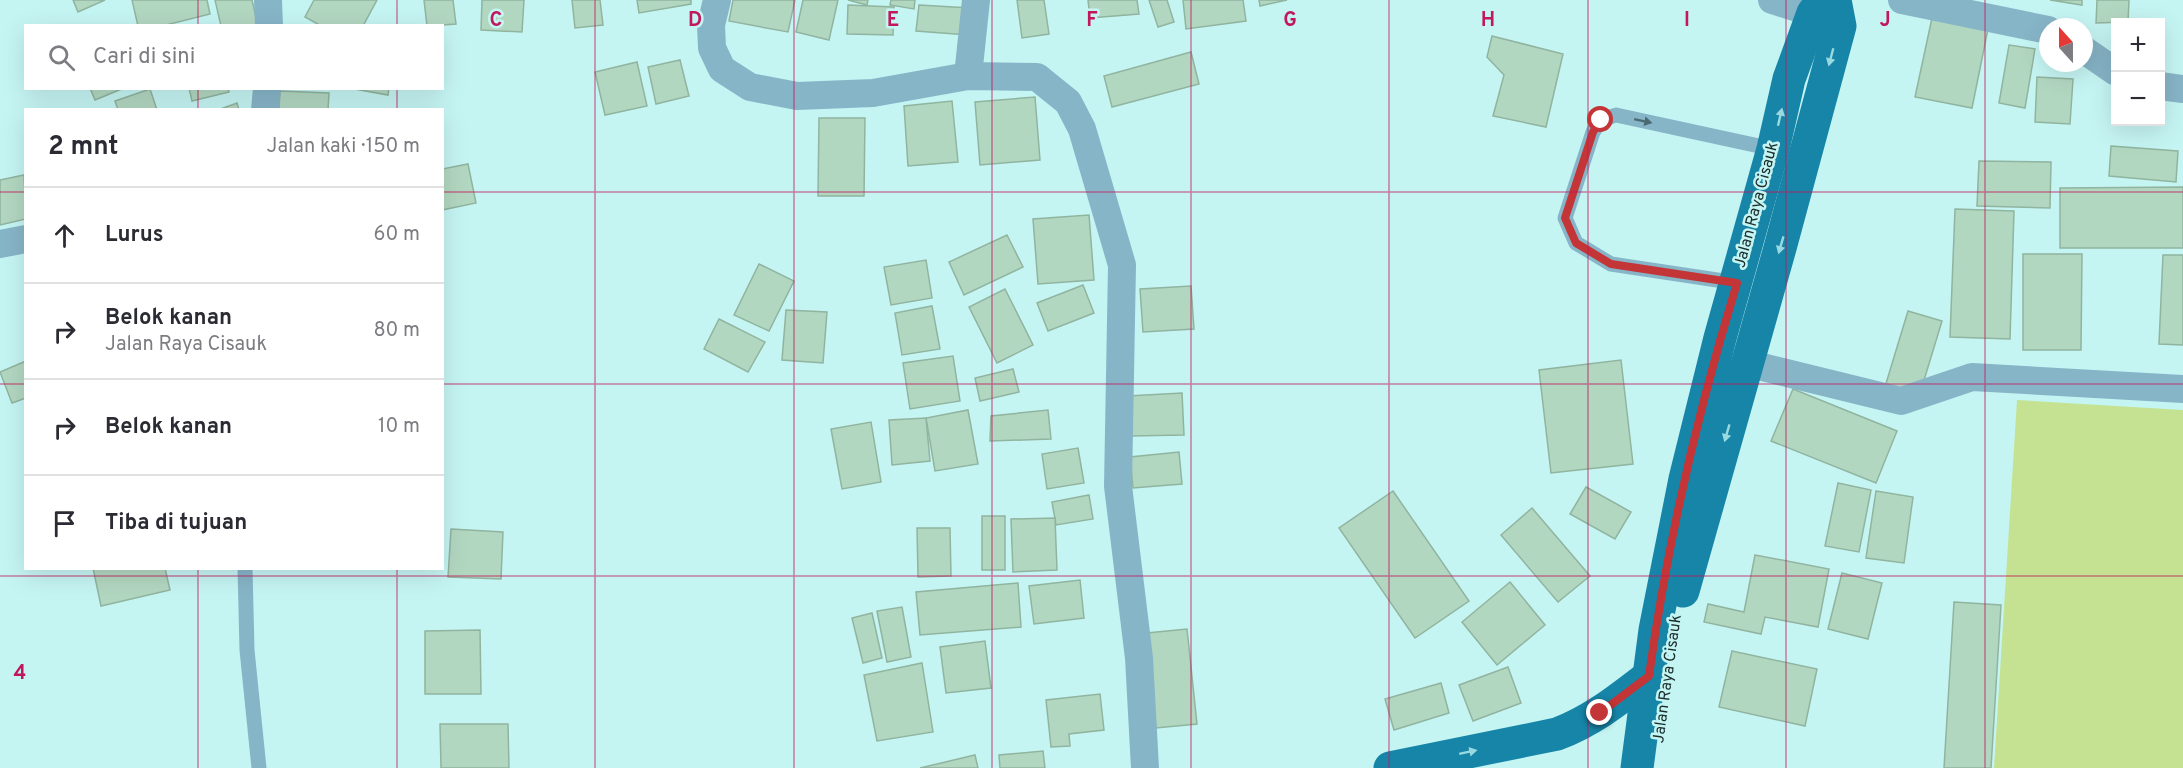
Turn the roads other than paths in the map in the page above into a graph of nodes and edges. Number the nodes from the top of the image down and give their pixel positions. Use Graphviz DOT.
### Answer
graph roads {
  1 [pos="268,0"];
  2 [pos="717,0"];
  3 [pos="976,0"];
  4 [pos="1772,0"];
  5 [pos="1902,0"];
  6 [pos="1828,10"];
  7 [pos="269,24"];
  8 [pos="2039,28"];
  9 [pos="2093,56"];
  10 [pos="2111,69"];
  11 [pos="968,76"];
  12 [pos="2165,87"];
  13 [pos="2183,89"];
  14 [pos="267,90"];
  15 [pos="265,108"];
  16 [pos="1773,149"];
  17 [pos="24,239"];
  18 [pos="0,244"];
  19 [pos="1737,283"];
  20 [pos="1746,363"];
  21 [pos="2183,389"];
  22 [pos="244,570"];
  23 [pos="1649,676"];
  24 [pos="259,768"];
  25 [pos="1145,768"];
  26 [pos="1390,768"];
  27 [pos="1637,768"];
  28 [pos="1655,768"];
  1 -- 7 [label="street"];
  2 -- 11 [label="street"];
  3 -- 11 [label="street"];
  4 -- 6 [label="street"];
  5 -- 8 [label="street"];
  16 -- 6 [label="main road, Jalan Raya Cisauk, one-way"];
  6 -- 20 [label="main road, Jalan Raya Cisauk, one-way"];
  9 -- 10 [label="street"];
  11 -- 25 [label="street"];
  12 -- 13 [label="street"];
  14 -- 15 [label="street"];
  16 -- 19 [label="main road, Jalan Raya Cisauk"];
  19 -- 16 [label="lane, one-way"];
  17 -- 18 [label="street"];
  19 -- 23 [label="main road, Jalan Raya Cisauk"];
  20 -- 21 [label="street"];
  20 -- 28 [label="main road, Jalan Raya Cisauk, one-way"];
  22 -- 24 [label="lane"];
  26 -- 23 [label="main road, one-way"];
  23 -- 27 [label="main road, Jalan Raya Cisauk"];
}
